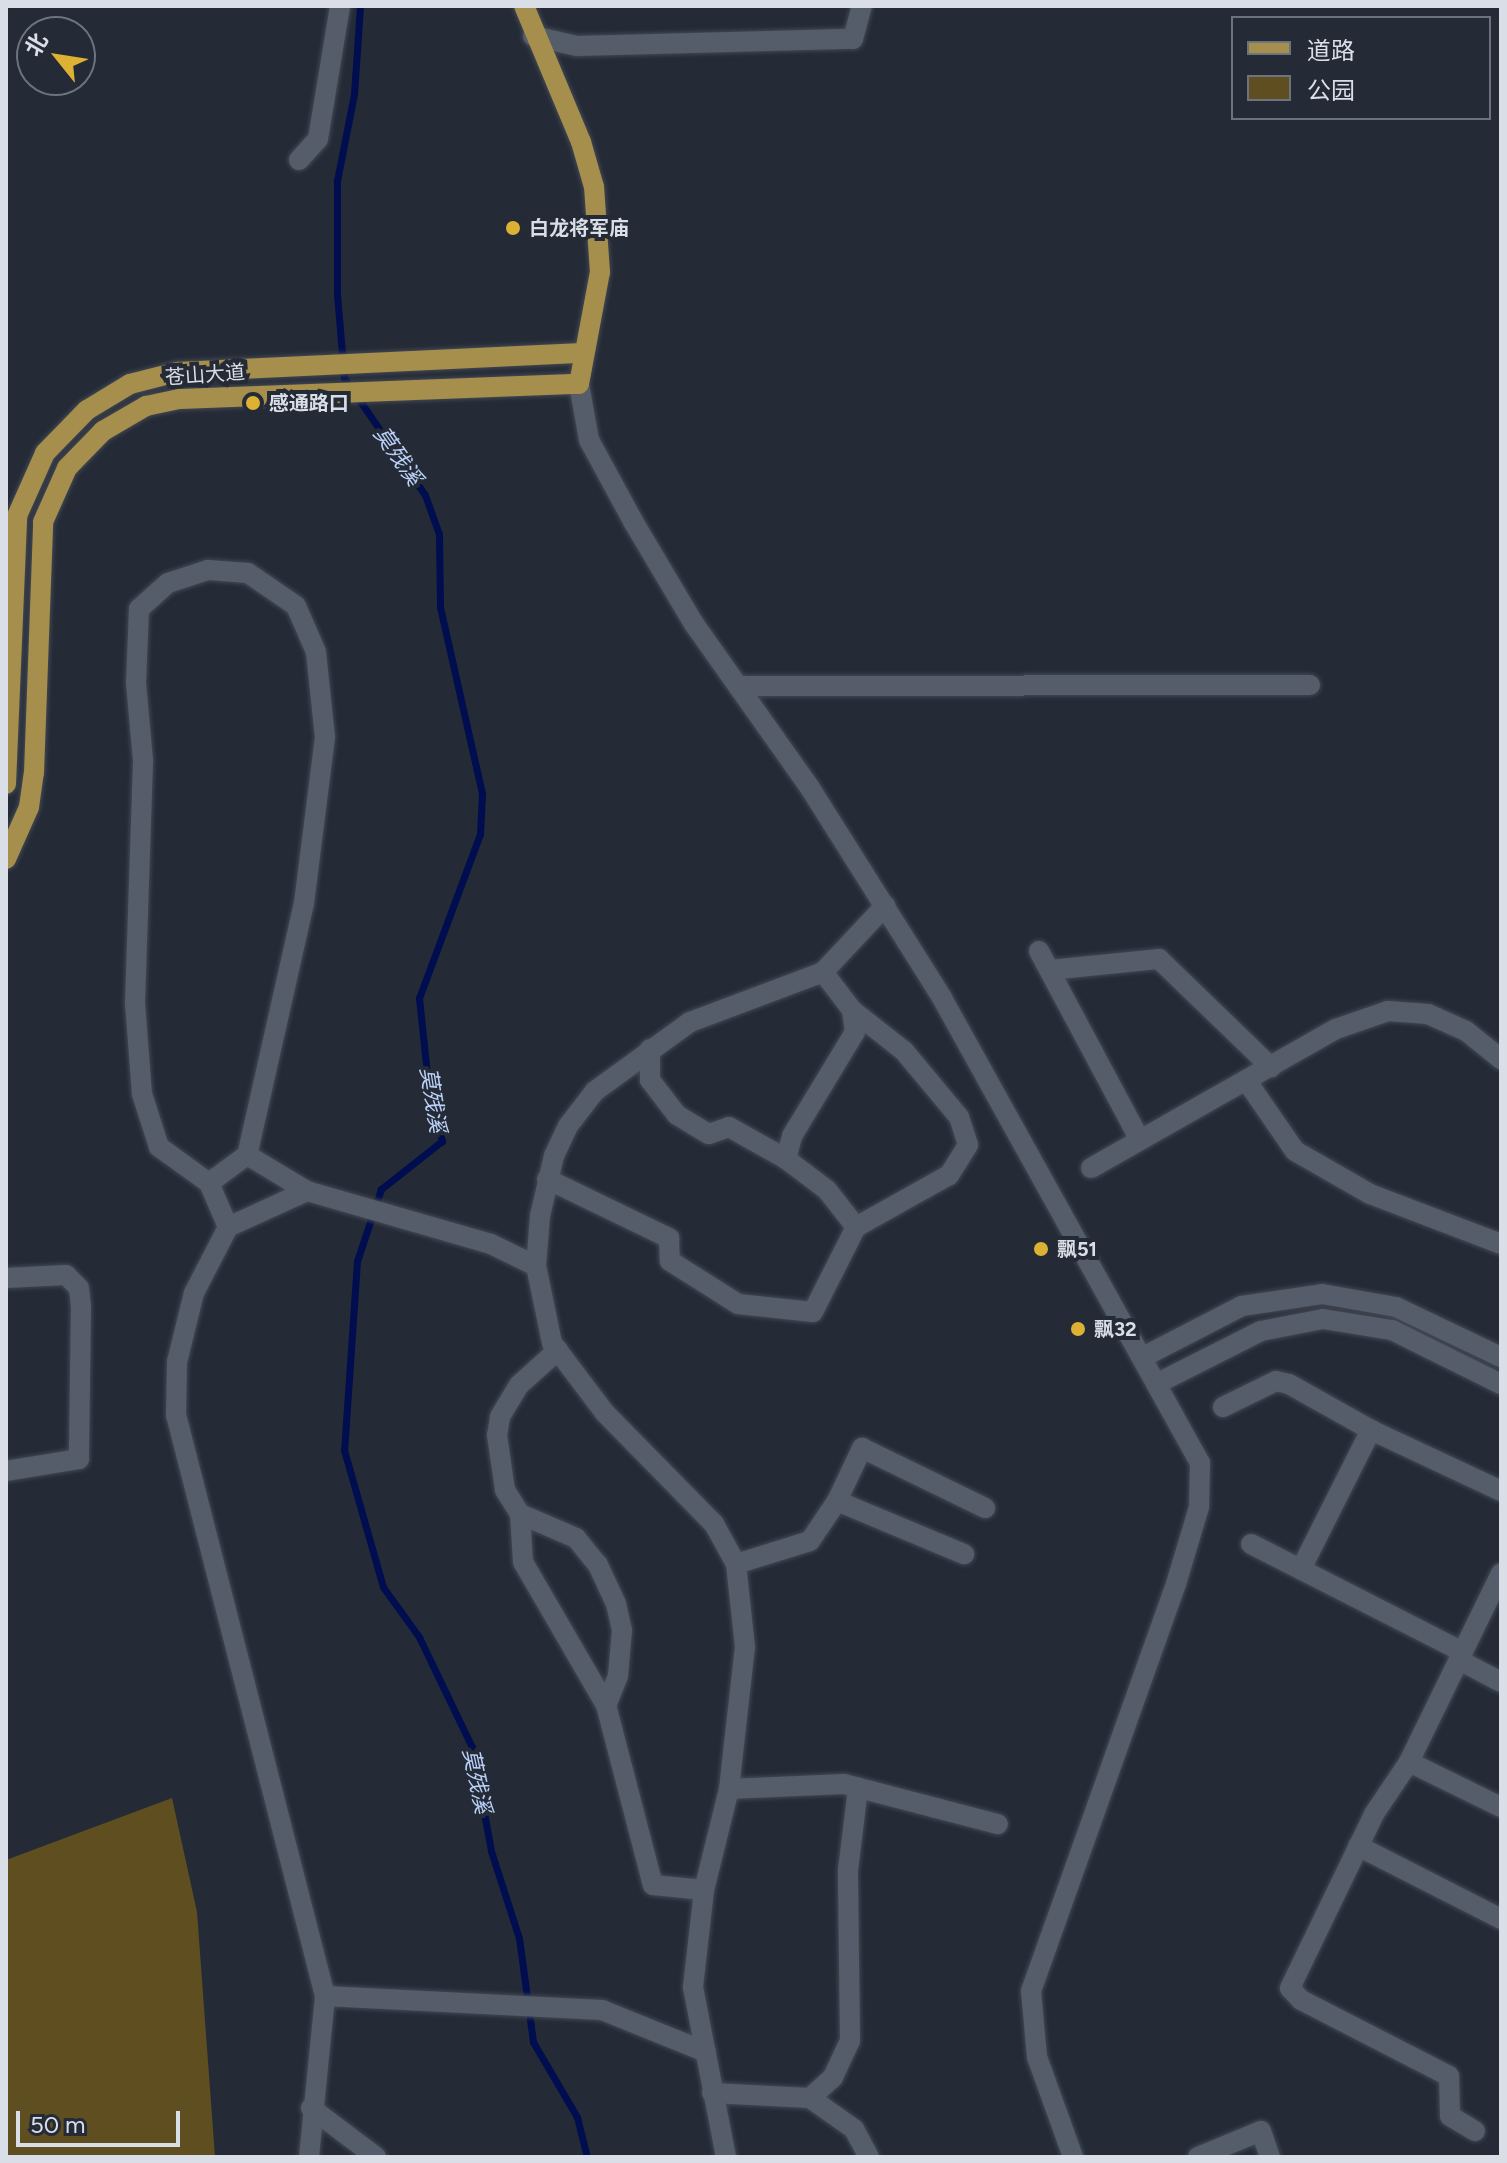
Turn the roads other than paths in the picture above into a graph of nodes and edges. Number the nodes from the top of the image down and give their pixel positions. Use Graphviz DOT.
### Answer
graph roads {
  1 [pos="340,6"];
  2 [pos="524,6"];
  3 [pos="862,6"];
  4 [pos="533,36"];
  5 [pos="299,160"];
  6 [pos="583,353"];
  7 [pos="579,384"];
  8 [pos="1310,685"];
  9 [pos="738,686"];
  10 [pos="6,784"];
  11 [pos="6,859"];
  12 [pos="885,906"];
  13 [pos="1039,951"];
  14 [pos="1050,970"];
  15 [pos="823,972"];
  16 [pos="852,1010"];
  17 [pos="650,1049"];
  18 [pos="1501,1059"];
  19 [pos="1271,1067"];
  20 [pos="1246,1080"];
  21 [pos="1140,1140"];
  22 [pos="247,1155"];
  23 [pos="786,1159"];
  24 [pos="1091,1168"];
  25 [pos="547,1179"];
  26 [pos="209,1183"];
  27 [pos="307,1191"];
  28 [pos="228,1227"];
  29 [pos="856,1227"];
  30 [pos="1501,1244"];
  31 [pos="536,1266"];
  32 [pos="6,1278"];
  33 [pos="1251,1303"];
  34 [pos="1261,1331"];
  35 [pos="558,1350"];
  36 [pos="1145,1356"];
  37 [pos="1501,1357"];
  38 [pos="1160,1382"];
  39 [pos="1501,1384"];
  40 [pos="1223,1407"];
  41 [pos="1371,1430"];
  42 [pos="6,1471"];
  43 [pos="1501,1491"];
  44 [pos="837,1501"];
  45 [pos="985,1508"];
  46 [pos="520,1514"];
  47 [pos="1251,1544"];
  48 [pos="964,1554"];
  49 [pos="736,1564"];
  50 [pos="1301,1569"];
  51 [pos="1501,1573"];
  52 [pos="1461,1656"];
  53 [pos="1501,1682"];
  54 [pos="606,1705"];
  55 [pos="1409,1762"];
  56 [pos="858,1788"];
  57 [pos="729,1789"];
  58 [pos="1501,1807"];
  59 [pos="998,1824"];
  60 [pos="1358,1846"];
  61 [pos="704,1890"];
  62 [pos="1501,1919"];
  63 [pos="325,1996"];
  64 [pos="706,2052"];
  65 [pos="712,2093"];
  66 [pos="810,2098"];
  67 [pos="311,2108"];
  68 [pos="1475,2131"];
  69 [pos="309,2157"];
  70 [pos="376,2157"];
  71 [pos="726,2157"];
  72 [pos="869,2157"];
  73 [pos="1073,2157"];
  74 [pos="1198,2157"];
  75 [pos="1270,2157"];
  1 -- 5 [label="street"];
  2 -- 4 [label="main road"];
  3 -- 4 [label="street"];
  4 -- 6 [label="main road"];
  6 -- 7 [label="main road"];
  6 -- 10 [label="main road, 苍山大道"];
  7 -- 9 [label="street"];
  7 -- 11 [label="main road, 苍山大道"];
  8 -- 9 [label="street"];
  9 -- 12 [label="street"];
  12 -- 15 [label="street"];
  12 -- 36 [label="street"];
  13 -- 14 [label="street"];
  14 -- 19 [label="street"];
  14 -- 21 [label="street"];
  15 -- 16 [label="street"];
  15 -- 17 [label="street"];
  16 -- 23 [label="street"];
  16 -- 29 [label="street"];
  17 -- 23 [label="street"];
  17 -- 25 [label="street"];
  18 -- 19 [label="street"];
  19 -- 20 [label="street"];
  20 -- 21 [label="street"];
  20 -- 30 [label="street"];
  21 -- 24 [label="street"];
  22 -- 26 [label="street"];
  22 -- 26 [label="street"];
  22 -- 27 [label="street"];
  23 -- 29 [label="street"];
  25 -- 29 [label="street"];
  25 -- 31 [label="street"];
  26 -- 28 [label="street"];
  27 -- 28 [label="street"];
  27 -- 31 [label="street"];
  28 -- 63 [label="street"];
  31 -- 35 [label="street"];
  32 -- 42 [label="street"];
  33 -- 34 [label="street"];
  33 -- 36 [label="street"];
  33 -- 37 [label="street"];
  34 -- 38 [label="street"];
  34 -- 39 [label="street"];
  35 -- 46 [label="street"];
  35 -- 49 [label="street"];
  36 -- 38 [label="street"];
  38 -- 73 [label="street"];
  40 -- 41 [label="street"];
  41 -- 43 [label="street"];
  41 -- 50 [label="street"];
  44 -- 45 [label="street"];
  44 -- 48 [label="street"];
  44 -- 49 [label="street"];
  46 -- 54 [label="street"];
  46 -- 54 [label="street"];
  47 -- 50 [label="street"];
  49 -- 57 [label="street"];
  50 -- 52 [label="street"];
  51 -- 52 [label="street"];
  52 -- 53 [label="street"];
  52 -- 55 [label="street"];
  54 -- 61 [label="street"];
  55 -- 58 [label="street"];
  55 -- 60 [label="street"];
  56 -- 57 [label="street"];
  56 -- 59 [label="street"];
  56 -- 66 [label="street"];
  57 -- 61 [label="street"];
  60 -- 62 [label="street"];
  60 -- 68 [label="street"];
  61 -- 64 [label="street"];
  63 -- 64 [label="street"];
  63 -- 67 [label="street"];
  64 -- 65 [label="street"];
  65 -- 66 [label="street"];
  65 -- 71 [label="street"];
  66 -- 72 [label="street"];
  67 -- 69 [label="street"];
  67 -- 70 [label="street"];
  74 -- 75 [label="street"];
}
